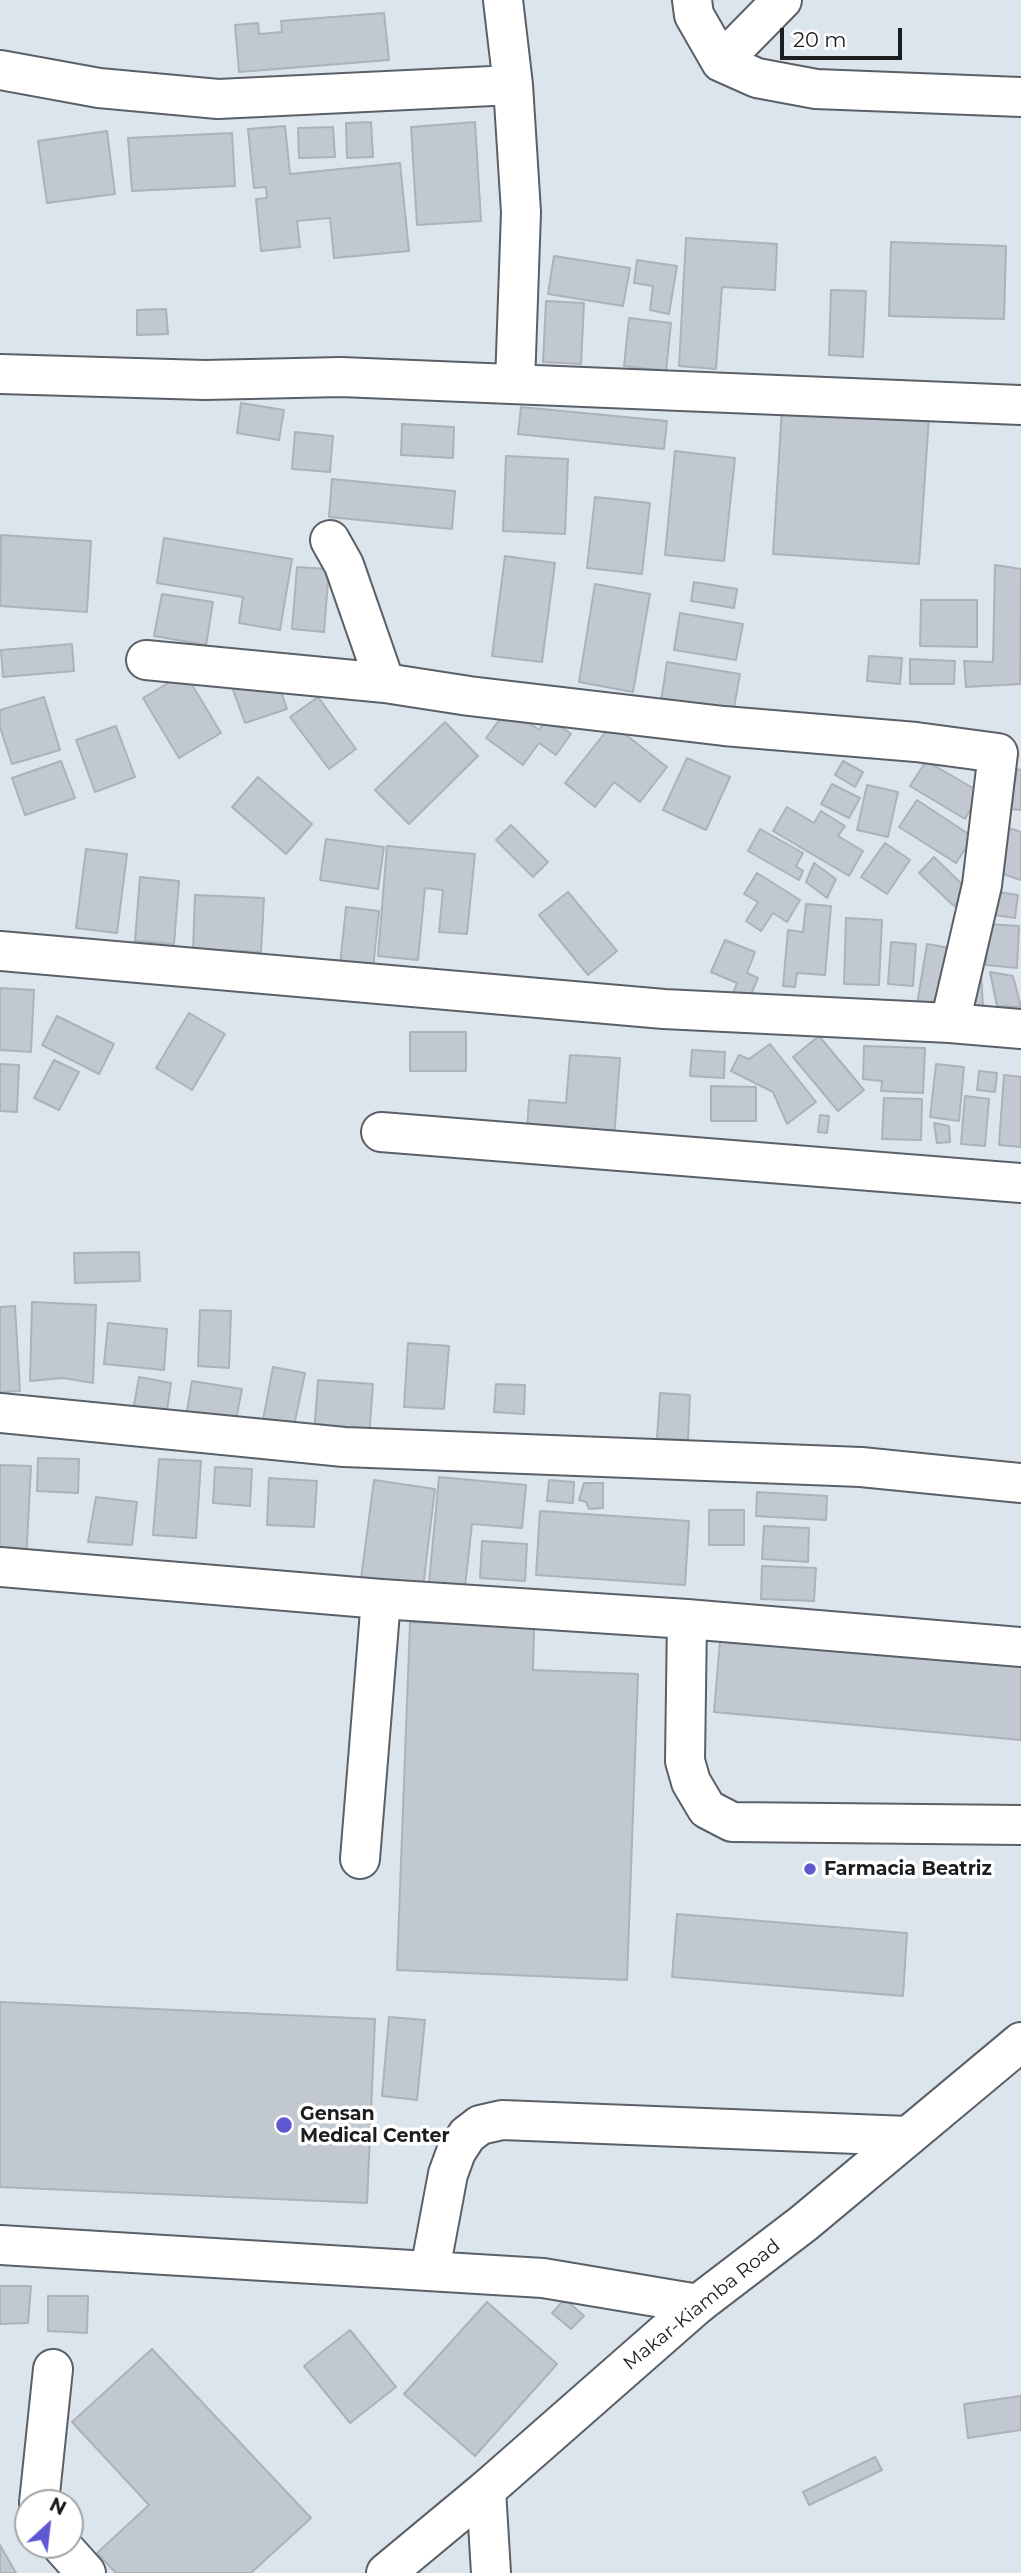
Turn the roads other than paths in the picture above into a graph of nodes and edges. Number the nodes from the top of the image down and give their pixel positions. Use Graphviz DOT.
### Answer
graph roads {
  1 [pos="503,0"];
  2 [pos="692,0"];
  3 [pos="782,0"];
  4 [pos="721,62"];
  5 [pos="0,70"];
  6 [pos="513,85"];
  7 [pos="1021,97"];
  8 [pos="0,374"];
  9 [pos="515,384"];
  10 [pos="1021,405"];
  11 [pos="330,540"];
  12 [pos="146,660"];
  13 [pos="385,683"];
  14 [pos="1010,754"];
  15 [pos="0,951"];
  16 [pos="950,1023"];
  17 [pos="1021,1029"];
  18 [pos="382,1132"];
  19 [pos="1021,1182"];
  20 [pos="0,1413"];
  21 [pos="1021,1483"];
  22 [pos="0,1567"];
  23 [pos="381,1599"];
  24 [pos="687,1619"];
  25 [pos="1021,1647"];
  26 [pos="1021,1825"];
  27 [pos="360,1859"];
  28 [pos="1021,2042"];
  29 [pos="908,2136"];
  30 [pos="0,2245"];
  31 [pos="430,2270"];
  32 [pos="698,2304"];
  33 [pos="53,2369"];
  34 [pos="40,2489"];
  35 [pos="485,2490"];
  36 [pos="74,2559"];
  37 [pos="86,2573"];
  38 [pos="386,2573"];
  39 [pos="491,2573"];
  1 -- 6 [label="street"];
  2 -- 4 [label="street"];
  3 -- 4 [label="street"];
  4 -- 7 [label="street"];
  5 -- 6 [label="street"];
  6 -- 9 [label="street"];
  8 -- 9 [label="street"];
  9 -- 10 [label="street"];
  11 -- 13 [label="street"];
  12 -- 13 [label="street"];
  13 -- 14 [label="street"];
  14 -- 16 [label="street"];
  15 -- 16 [label="street"];
  16 -- 17 [label="street"];
  18 -- 19 [label="street"];
  20 -- 21 [label="street"];
  22 -- 23 [label="street"];
  23 -- 24 [label="street"];
  23 -- 27 [label="street"];
  24 -- 25 [label="street"];
  24 -- 26 [label="street"];
  28 -- 29 [label="street, Makar-Kiamba Road"];
  29 -- 31 [label="street"];
  29 -- 32 [label="street, Makar-Kiamba Road"];
  30 -- 31 [label="street"];
  31 -- 32 [label="street"];
  32 -- 35 [label="street, Makar-Kiamba Road"];
  33 -- 34 [label="street"];
  35 -- 38 [label="street, Makar-Kiamba Road"];
  35 -- 39 [label="street"];
  36 -- 37 [label="street"];
}
